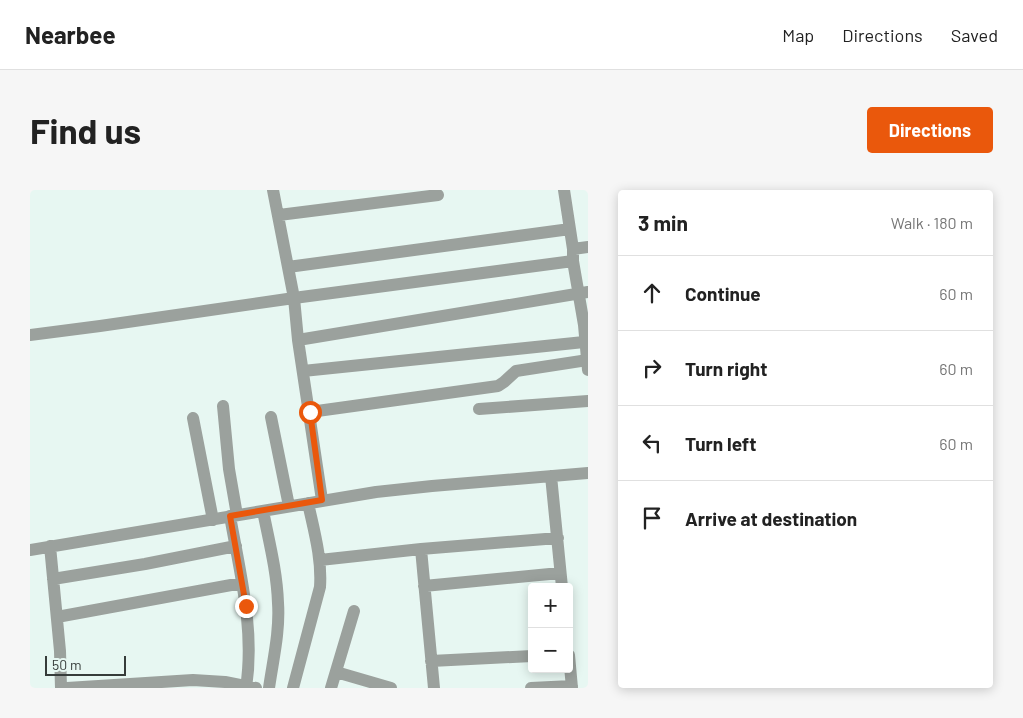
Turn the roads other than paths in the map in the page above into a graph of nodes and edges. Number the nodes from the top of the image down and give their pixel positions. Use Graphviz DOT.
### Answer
graph roads {
  1 [pos="273,190"];
  2 [pos="564,190"];
  3 [pos="438,195"];
  4 [pos="278,214"];
  5 [pos="570,229"];
  6 [pos="588,247"];
  7 [pos="573,255"];
  8 [pos="288,266"];
  9 [pos="584,293"];
  10 [pos="294,298"];
  11 [pos="586,325"];
  12 [pos="30,335"];
  13 [pos="298,340"];
  14 [pos="584,342"];
  15 [pos="588,363"];
  16 [pos="303,372"];
  17 [pos="588,401"];
  18 [pos="223,406"];
  19 [pos="479,409"];
  20 [pos="310,412"];
  21 [pos="271,417"];
  22 [pos="193,418"];
  23 [pos="588,473"];
  24 [pos="552,476"];
  25 [pos="322,500"];
  26 [pos="308,503"];
  27 [pos="289,506"];
  28 [pos="263,511"];
  29 [pos="234,516"];
  30 [pos="213,520"];
  31 [pos="558,538"];
  32 [pos="50,546"];
  33 [pos="236,546"];
  34 [pos="420,549"];
  35 [pos="30,550"];
  36 [pos="320,560"];
  37 [pos="560,573"];
  38 [pos="53,579"];
  39 [pos="242,583"];
  40 [pos="561,583"];
  41 [pos="424,586"];
  42 [pos="354,611"];
  43 [pos="57,617"];
  44 [pos="528,656"];
  45 [pos="431,661"];
  46 [pos="336,672"];
  47 [pos="571,673"];
  48 [pos="172,685"];
  49 [pos="135,686"];
  50 [pos="98,687"];
  51 [pos="249,687"];
  52 [pos="572,687"];
  53 [pos="62,688"];
  54 [pos="67,688"];
  55 [pos="269,688"];
  56 [pos="293,688"];
  57 [pos="331,688"];
  58 [pos="391,688"];
  59 [pos="434,688"];
  60 [pos="531,688"];
  1 -- 4 [label="street"];
  2 -- 5 [label="street"];
  3 -- 4 [label="street"];
  4 -- 8 [label="street"];
  5 -- 7 [label="street"];
  5 -- 8 [label="street"];
  6 -- 7 [label="street"];
  7 -- 9 [label="street"];
  7 -- 10 [label="street"];
  8 -- 10 [label="street"];
  9 -- 11 [label="street"];
  9 -- 13 [label="street"];
  10 -- 12 [label="street"];
  10 -- 13 [label="street"];
  11 -- 14 [label="street"];
  13 -- 16 [label="street"];
  14 -- 15 [label="street"];
  14 -- 16 [label="street"];
  15 -- 20 [label="street"];
  16 -- 20 [label="street"];
  17 -- 19 [label="street"];
  18 -- 29 [label="street"];
  20 -- 25 [label="street"];
  21 -- 27 [label="street"];
  22 -- 30 [label="street"];
  23 -- 24 [label="street"];
  24 -- 25 [label="street"];
  24 -- 31 [label="street"];
  25 -- 26 [label="street"];
  26 -- 27 [label="street"];
  26 -- 36 [label="street"];
  27 -- 28 [label="street"];
  28 -- 29 [label="street"];
  28 -- 55 [label="street"];
  29 -- 30 [label="street"];
  29 -- 33 [label="street"];
  30 -- 32 [label="street"];
  31 -- 34 [label="street"];
  31 -- 37 [label="street"];
  32 -- 35 [label="street"];
  32 -- 38 [label="street"];
  33 -- 38 [label="street"];
  33 -- 39 [label="street"];
  34 -- 36 [label="street"];
  34 -- 41 [label="street"];
  36 -- 56 [label="street"];
  37 -- 40 [label="street"];
  37 -- 41 [label="street"];
  38 -- 43 [label="street"];
  39 -- 43 [label="street"];
  39 -- 51 [label="street"];
  41 -- 45 [label="street"];
  42 -- 46 [label="street"];
  43 -- 53 [label="street"];
  44 -- 45 [label="street"];
  45 -- 59 [label="street"];
  46 -- 57 [label="street"];
  46 -- 58 [label="street"];
  47 -- 52 [label="street"];
  48 -- 49 [label="street"];
  48 -- 51 [label="street"];
  49 -- 50 [label="street"];
  50 -- 54 [label="street"];
  52 -- 60 [label="street"];
}
